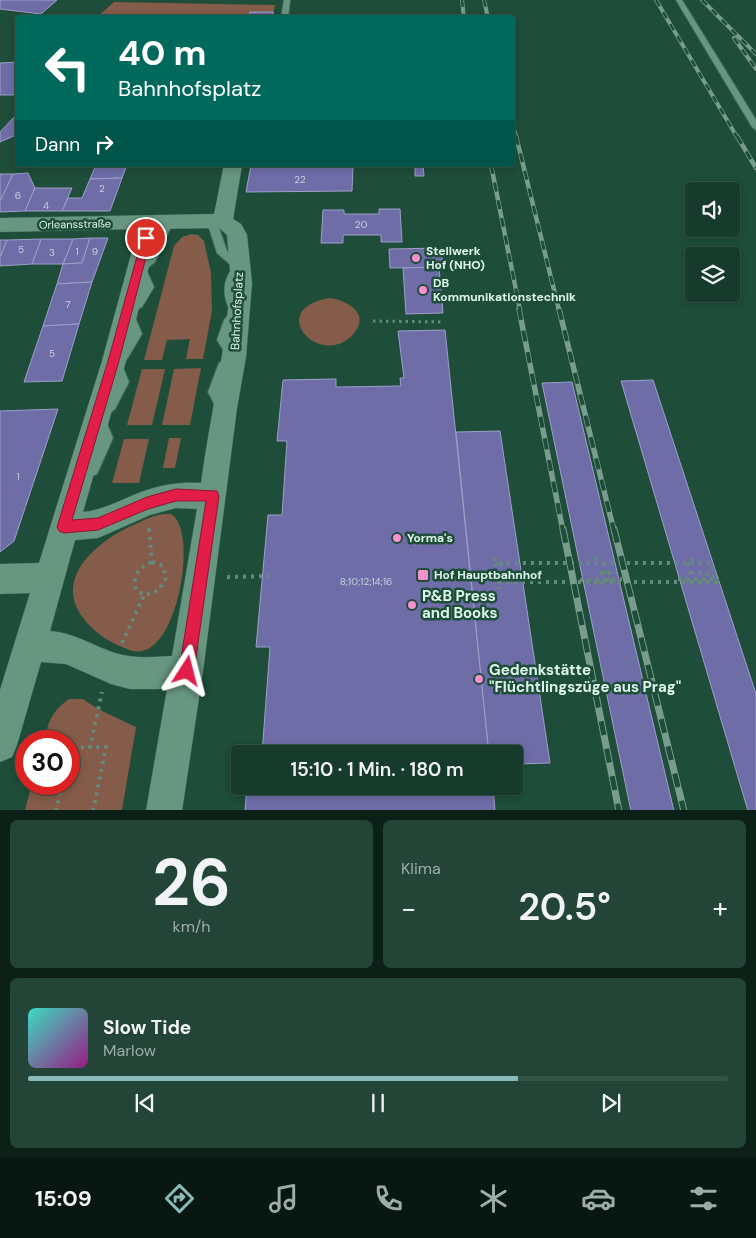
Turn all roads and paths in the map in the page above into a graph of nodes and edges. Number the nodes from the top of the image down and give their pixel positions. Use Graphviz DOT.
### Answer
graph roads {
  1 [pos="287,0"];
  2 [pos="679,0"];
  3 [pos="284,15"];
  4 [pos="756,127"];
  5 [pos="232,167"];
  6 [pos="159,222"];
  7 [pos="218,222"];
  8 [pos="0,225"];
  9 [pos="372,321"];
  10 [pos="444,322"];
  11 [pos="214,487"];
  12 [pos="64,527"];
  13 [pos="495,558"];
  14 [pos="596,558"];
  15 [pos="692,558"];
  16 [pos="496,563"];
  17 [pos="502,563"];
  18 [pos="597,563"];
  19 [pos="604,563"];
  20 [pos="688,563"];
  21 [pos="694,563"];
  22 [pos="146,564"];
  23 [pos="691,573"];
  24 [pos="275,576"];
  25 [pos="259,577"];
  26 [pos="48,578"];
  27 [pos="0,579"];
  28 [pos="524,579"];
  29 [pos="622,579"];
  30 [pos="678,579"];
  31 [pos="709,579"];
  32 [pos="719,579"];
  33 [pos="471,580"];
  34 [pos="580,580"];
  35 [pos="506,581"];
  36 [pos="609,581"];
  37 [pos="601,582"];
  38 [pos="694,582"];
  39 [pos="700,582"];
  40 [pos="499,589"];
  41 [pos="603,589"];
  42 [pos="702,589"];
  43 [pos="29,645"];
  44 [pos="187,671"];
  45 [pos="103,686"];
  46 [pos="0,745"];
  47 [pos="90,747"];
  48 [pos="80,748"];
  49 [pos="59,795"];
  50 [pos="56,810"];
  51 [pos="93,810"];
  52 [pos="164,810"];
  1 -- 3 [label="lane"];
  2 -- 4 [label="lane"];
  5 -- 7 [label="street"];
  6 -- 7 [label="street"];
  6 -- 8 [label="street, Orleansstraße"];
  6 -- 12 [label="street"];
  7 -- 11 [label="street, Bahnhofsplatz"];
  9 -- 10 [label="path"];
  11 -- 12 [label="street"];
  11 -- 44 [label="street, Bahnhofsplatz"];
  12 -- 26 [label="street"];
  13 -- 16 [label="path"];
  14 -- 18 [label="path"];
  15 -- 21 [label="path"];
  16 -- 17 [label="path"];
  16 -- 35 [label="path"];
  17 -- 18 [label="path"];
  17 -- 35 [label="path"];
  18 -- 19 [label="path"];
  19 -- 20 [label="path"];
  19 -- 36 [label="path"];
  20 -- 21 [label="path"];
  20 -- 23 [label="path"];
  21 -- 39 [label="path"];
  22 -- 22 [label="path"];
  23 -- 31 [label="path"];
  23 -- 38 [label="path"];
  24 -- 25 [label="path"];
  26 -- 27 [label="street"];
  26 -- 43 [label="street"];
  28 -- 35 [label="path"];
  29 -- 36 [label="path"];
  30 -- 31 [label="path"];
  31 -- 32 [label="path"];
  33 -- 35 [label="path"];
  34 -- 36 [label="path"];
  35 -- 37 [label="path"];
  35 -- 40 [label="path"];
  36 -- 37 [label="path"];
  36 -- 38 [label="path"];
  37 -- 41 [label="path"];
  38 -- 39 [label="path"];
  39 -- 42 [label="path"];
  43 -- 44 [label="street"];
  43 -- 46 [label="street"];
  44 -- 52 [label="street, Bahnhofsplatz"];
  45 -- 47 [label="path"];
  47 -- 48 [label="path"];
  47 -- 51 [label="path"];
  49 -- 50 [label="path"];
}
